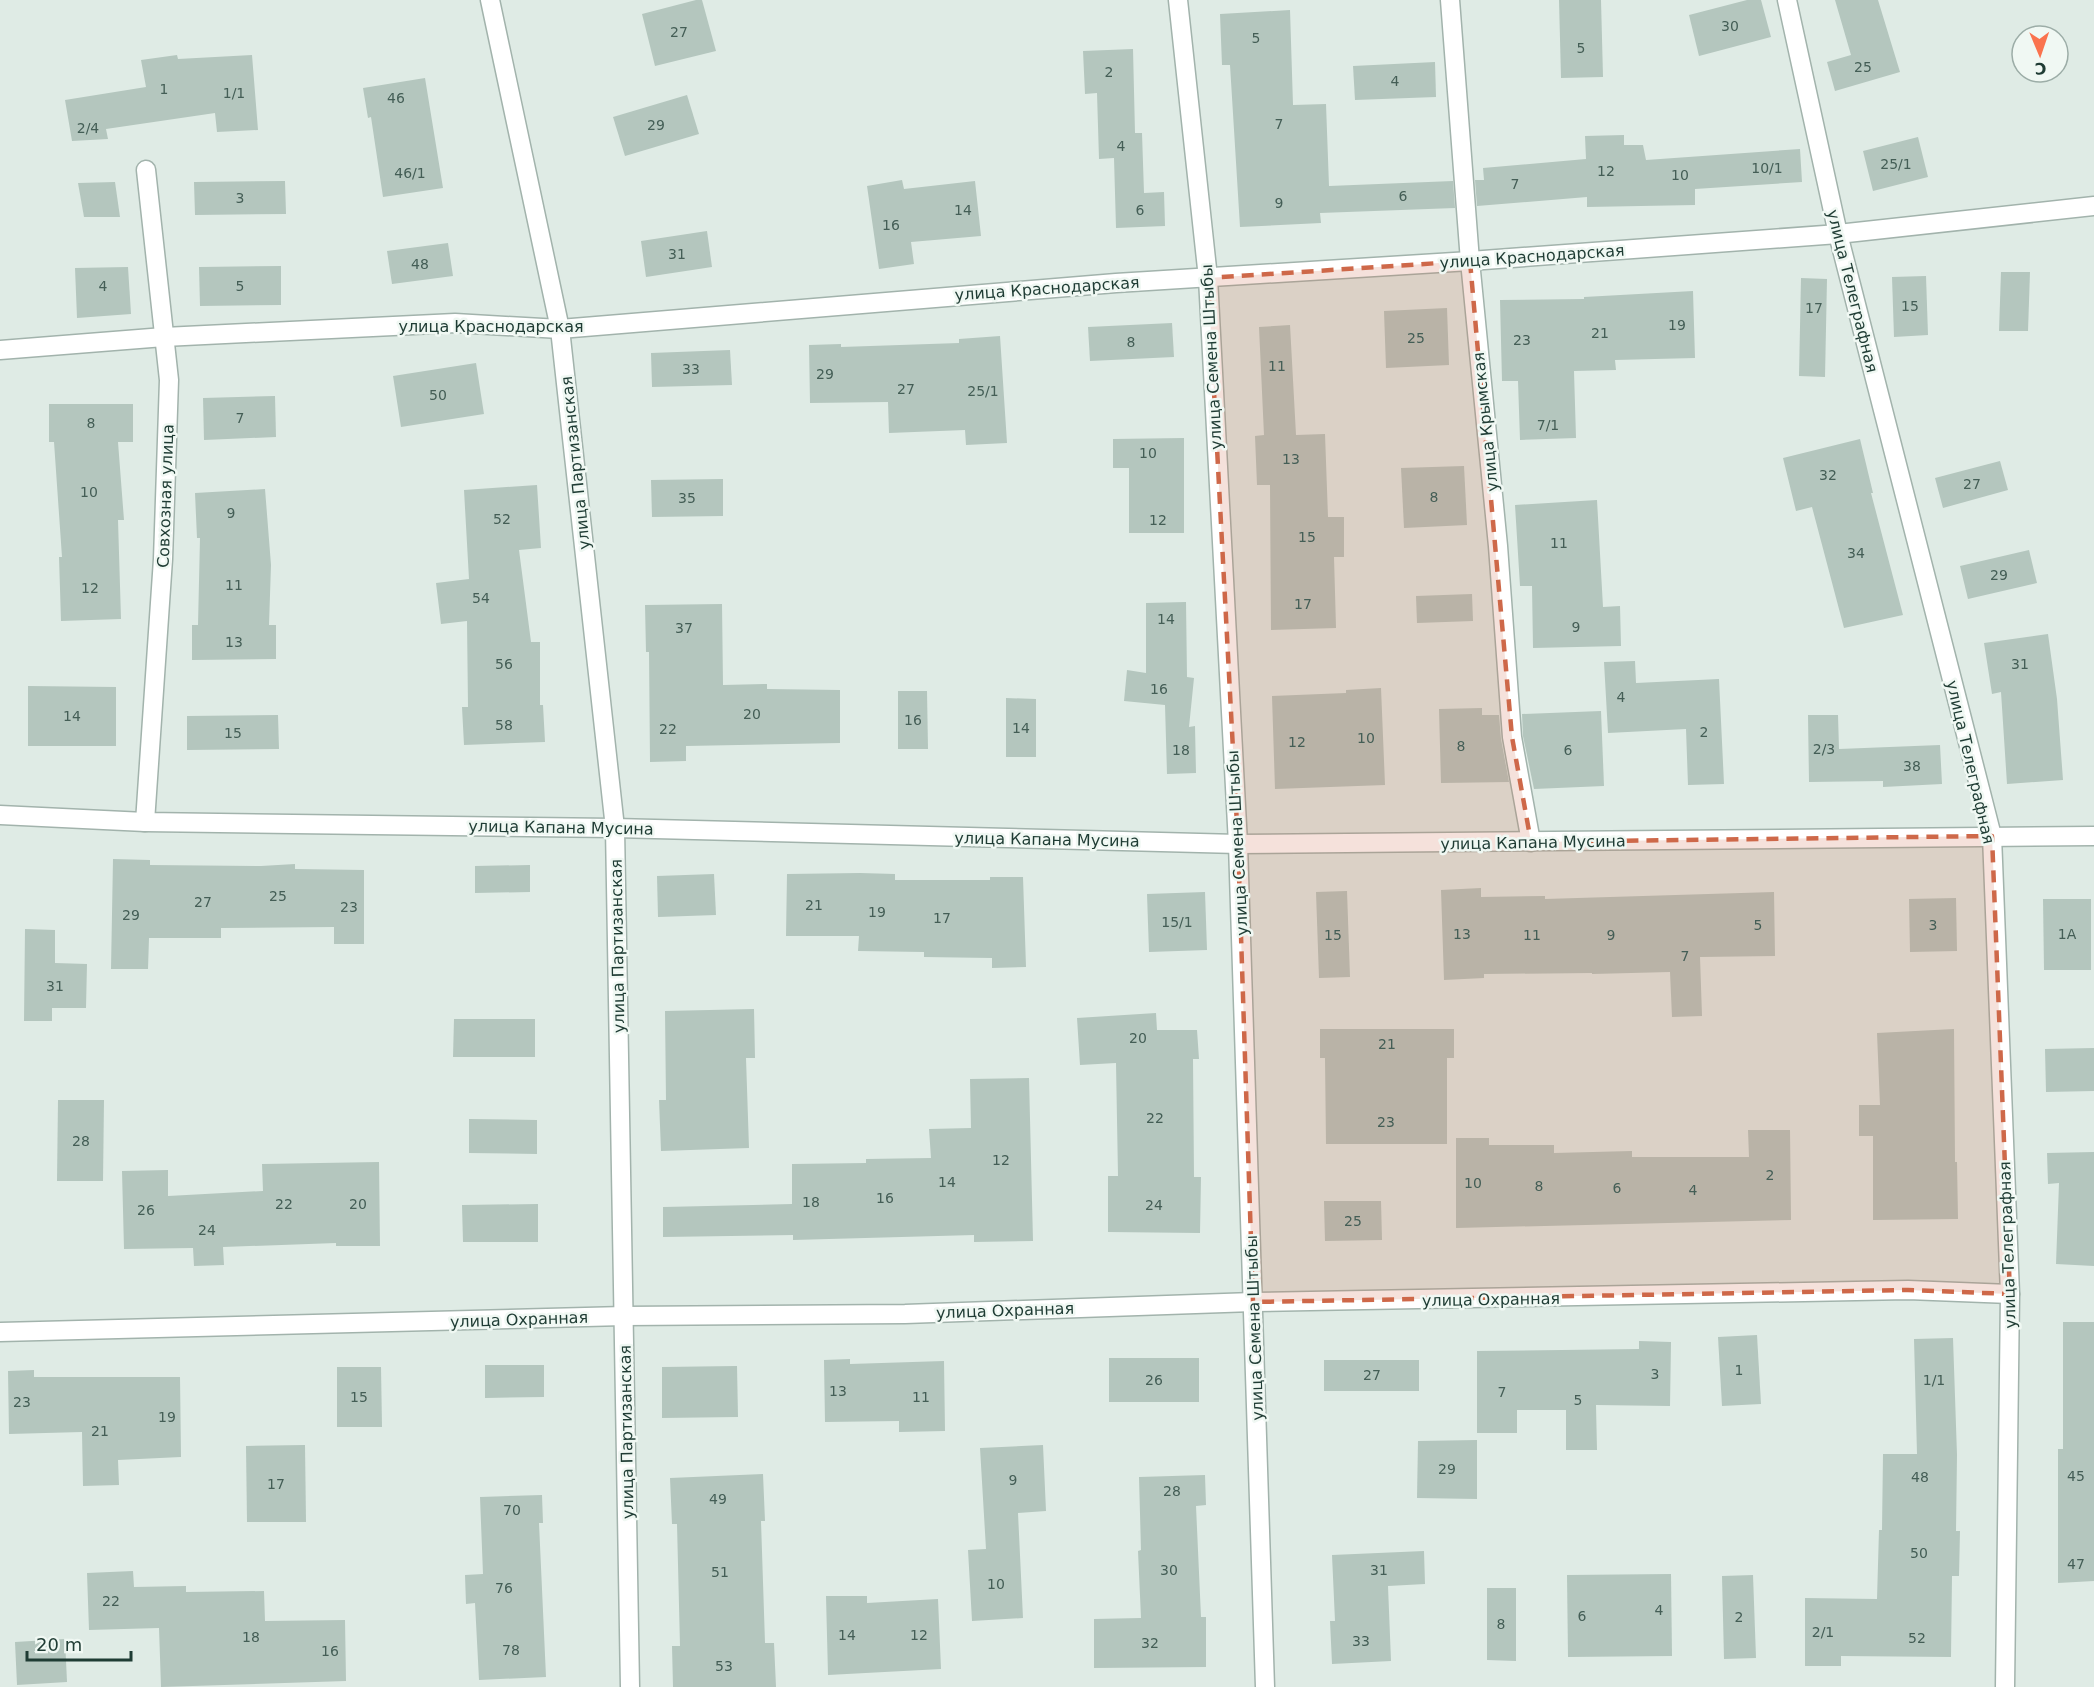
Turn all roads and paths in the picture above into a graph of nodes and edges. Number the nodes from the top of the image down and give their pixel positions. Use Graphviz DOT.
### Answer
graph roads {
  1 [pos="490,0"];
  2 [pos="1178,0"];
  3 [pos="1450,0"];
  4 [pos="1787,0"];
  5 [pos="146,170"];
  6 [pos="2094,206"];
  7 [pos="1838,234"];
  8 [pos="1470,261"];
  9 [pos="1208,278"];
  10 [pos="560,329"];
  11 [pos="164,337"];
  12 [pos="0,350"];
  13 [pos="0,815"];
  14 [pos="145,822"];
  15 [pos="615,828"];
  16 [pos="1992,836"];
  17 [pos="2094,836"];
  18 [pos="1531,843"];
  19 [pos="1239,844"];
  20 [pos="2010,1294"];
  21 [pos="1253,1302"];
  22 [pos="624,1316"];
  23 [pos="0,1332"];
  24 [pos="630,1687"];
  25 [pos="1265,1687"];
  26 [pos="2005,1687"];
  1 -- 10 [label="street, улица Партизанская"];
  2 -- 9 [label="street, улица Семена Штыбы"];
  3 -- 8 [label="street, улица Крымская"];
  4 -- 7 [label="street, улица Телеграфная"];
  5 -- 11 [label="street, Совхозная улица"];
  6 -- 7 [label="street, улица Краснодарская"];
  7 -- 8 [label="street, улица Краснодарская"];
  7 -- 16 [label="street, улица Телеграфная"];
  8 -- 9 [label="street, улица Краснодарская"];
  8 -- 18 [label="street, улица Крымская"];
  9 -- 10 [label="street, улица Краснодарская"];
  9 -- 19 [label="street, улица Семена Штыбы"];
  10 -- 11 [label="street, улица Краснодарская"];
  10 -- 15 [label="street, улица Партизанская"];
  11 -- 12 [label="street, улица Краснодарская"];
  11 -- 14 [label="street, Совхозная улица"];
  13 -- 14 [label="street, улица Капана Мусина"];
  14 -- 15 [label="street, улица Капана Мусина"];
  15 -- 19 [label="street, улица Капана Мусина"];
  15 -- 22 [label="street, улица Партизанская"];
  16 -- 17 [label="street, улица Капана Мусина"];
  16 -- 18 [label="street, улица Капана Мусина"];
  16 -- 20 [label="street, улица Телеграфная"];
  18 -- 19 [label="street, улица Капана Мусина"];
  19 -- 21 [label="street, улица Семена Штыбы"];
  20 -- 21 [label="street, улица Охранная"];
  20 -- 26 [label="street, улица Телеграфная"];
  21 -- 22 [label="street, улица Охранная"];
  21 -- 25 [label="street, улица Семена Штыбы"];
  22 -- 23 [label="street, улица Охранная"];
  22 -- 24 [label="street, улица Партизанская"];
}
